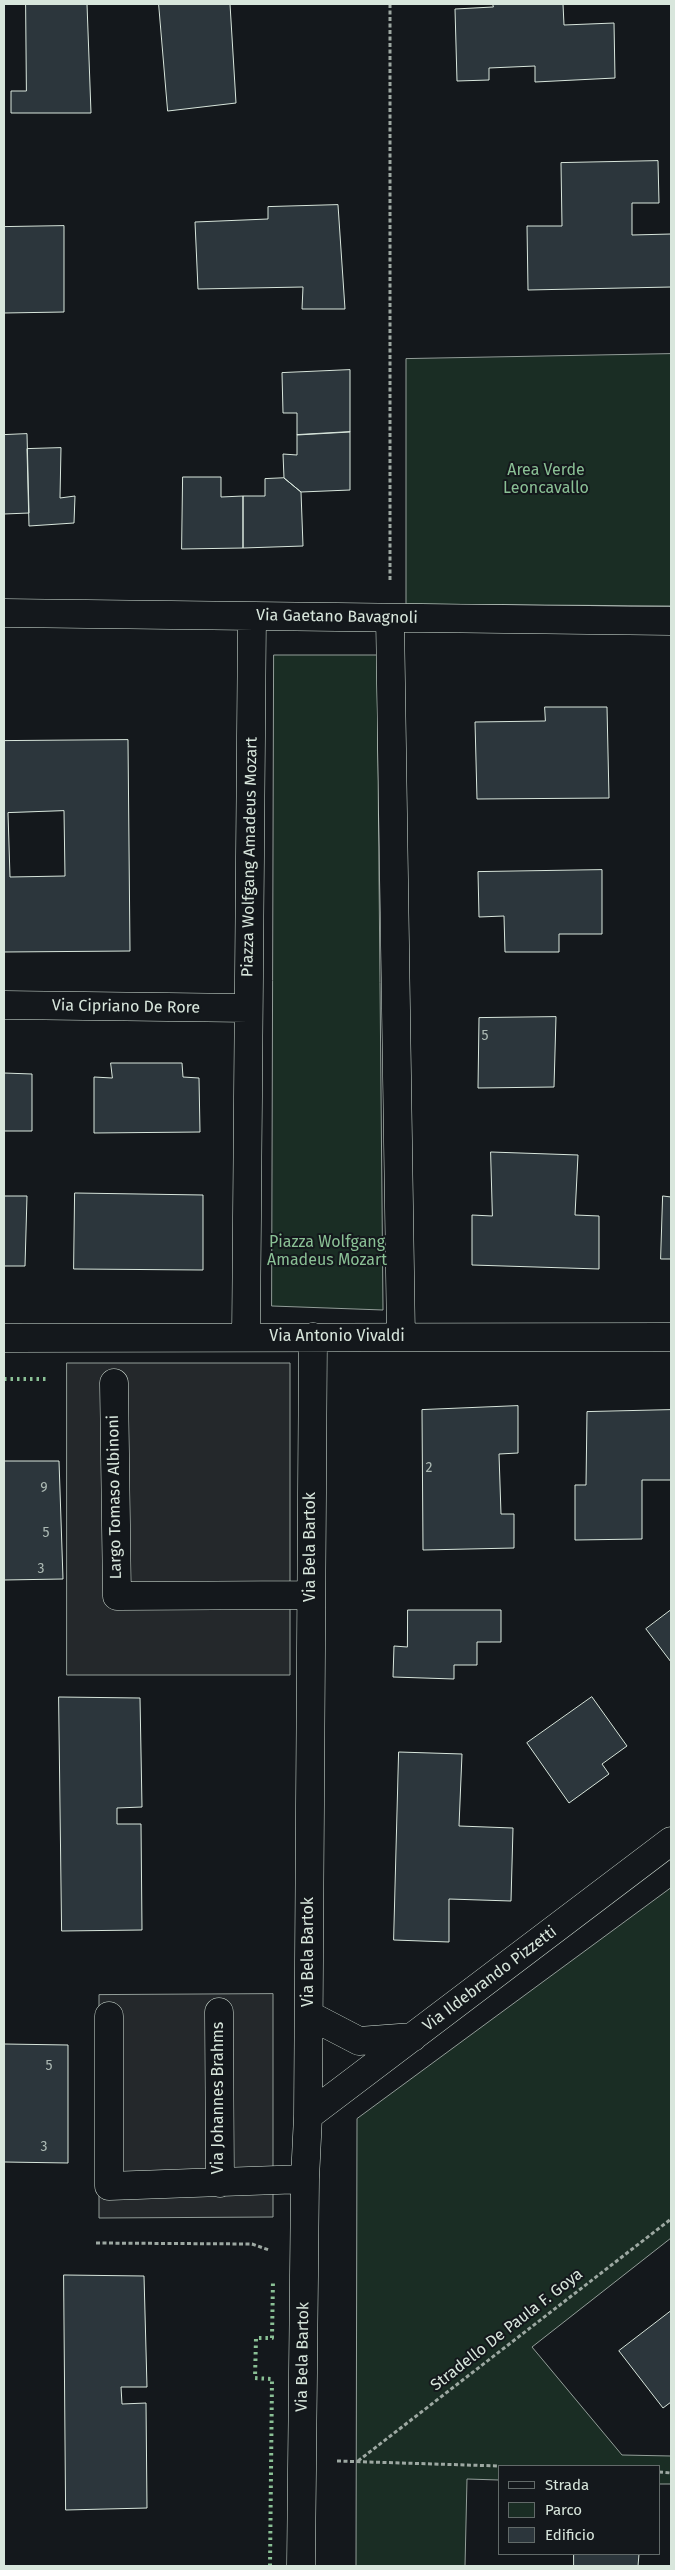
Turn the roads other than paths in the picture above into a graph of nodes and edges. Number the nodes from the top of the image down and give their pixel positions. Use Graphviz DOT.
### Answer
graph roads {
  1 [pos="4,613"];
  2 [pos="252,616"];
  3 [pos="390,618"];
  4 [pos="671,621"];
  5 [pos="4,1005"];
  6 [pos="248,1008"];
  7 [pos="246,1337"];
  8 [pos="313,1337"];
  9 [pos="401,1337"];
  10 [pos="671,1337"];
  11 [pos="4,1338"];
  12 [pos="114,1383"];
  13 [pos="311,1595"];
  14 [pos="671,1841"];
  15 [pos="218,2012"];
  16 [pos="309,2015"];
  17 [pos="109,2016"];
  18 [pos="413,2037"];
  19 [pos="308,2116"];
  20 [pos="305,2179"];
  21 [pos="220,2183"];
  22 [pos="301,2566"];
  1 -- 2 [label="street, Via Gaetano Bavagnoli"];
  2 -- 3 [label="street, Via Gaetano Bavagnoli"];
  2 -- 6 [label="street, Piazza Wolfgang Amadeus Mozart"];
  3 -- 4 [label="street, Via Gaetano Bavagnoli"];
  3 -- 9 [label="street"];
  5 -- 6 [label="street, Via Cipriano De Rore"];
  6 -- 7 [label="street, Piazza Wolfgang Amadeus Mozart"];
  7 -- 8 [label="street, Via Antonio Vivaldi"];
  7 -- 11 [label="street, Via Antonio Vivaldi"];
  8 -- 9 [label="street, Via Antonio Vivaldi"];
  8 -- 13 [label="street, Via Bela Bartok"];
  9 -- 10 [label="street, Via Antonio Vivaldi"];
  12 -- 13 [label="street, Largo Tomaso Albinoni"];
  13 -- 16 [label="street, Via Bela Bartok"];
  14 -- 18 [label="street, Via Ildebrando Pizzetti"];
  15 -- 21 [label="street, Via Johannes Brahms"];
  16 -- 18 [label="street"];
  16 -- 19 [label="street, Via Bela Bartok"];
  17 -- 21 [label="street"];
  18 -- 19 [label="street, Via Ildebrando Pizzetti"];
  19 -- 20 [label="street, Via Bela Bartok"];
  20 -- 21 [label="street"];
  20 -- 22 [label="street, Via Bela Bartok"];
}
